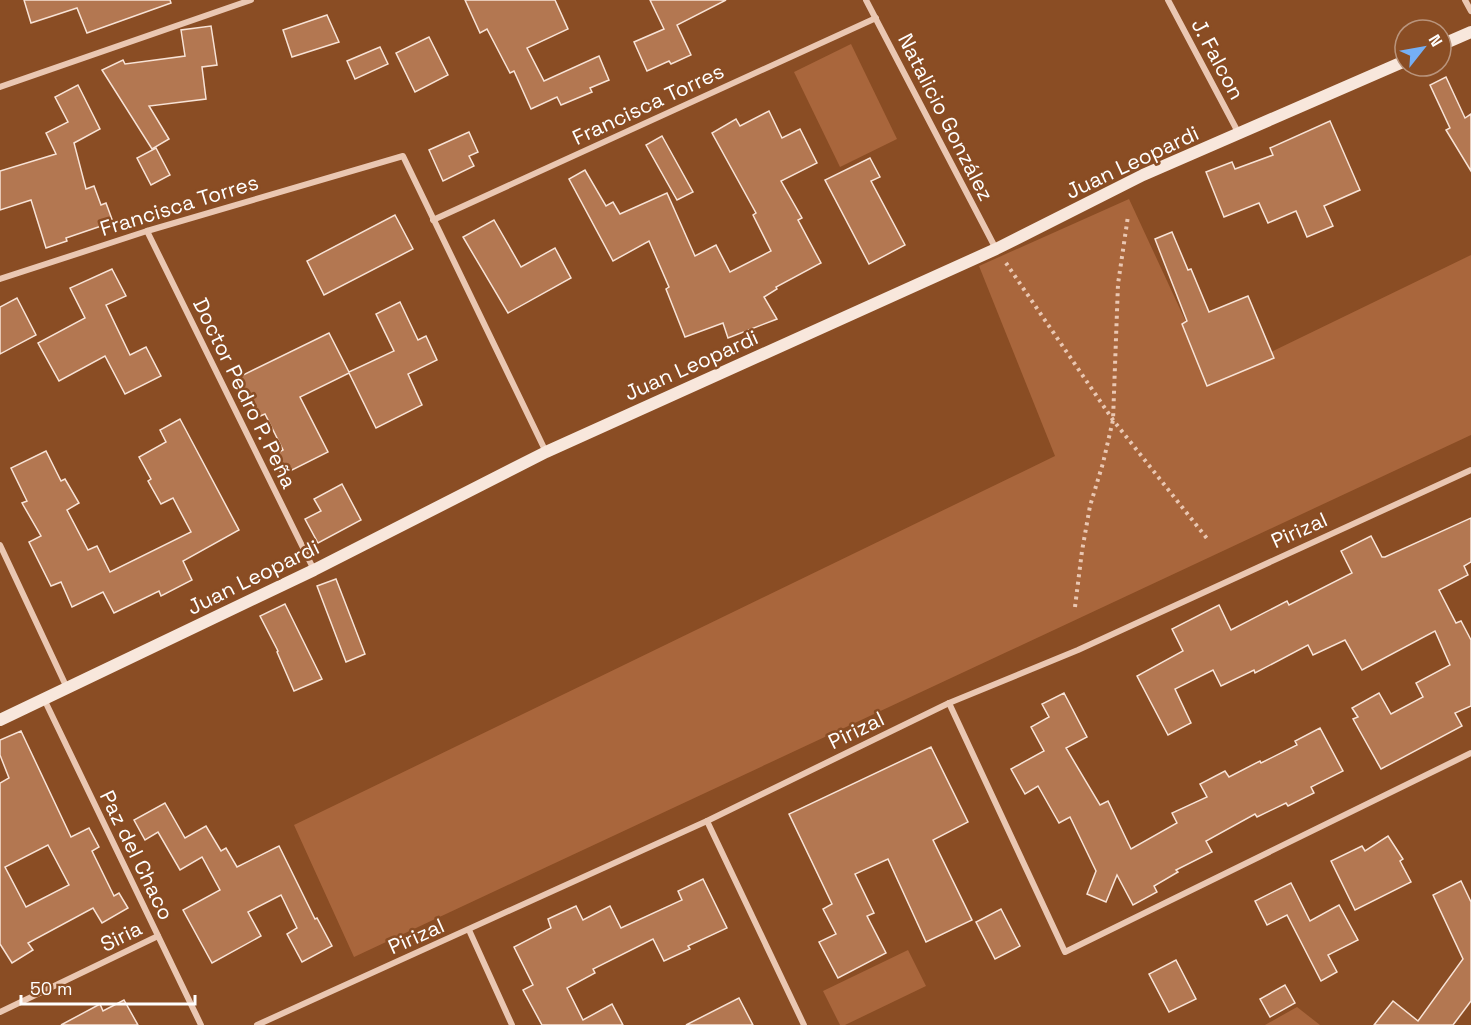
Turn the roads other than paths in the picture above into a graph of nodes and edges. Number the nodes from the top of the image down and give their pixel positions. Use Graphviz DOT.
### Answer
graph roads {
  1 [pos="251,0"];
  2 [pos="866,0"];
  3 [pos="1168,0"];
  4 [pos="1466,0"];
  5 [pos="1471,11"];
  6 [pos="876,18"];
  7 [pos="1471,32"];
  8 [pos="1453,40"];
  9 [pos="1393,66"];
  10 [pos="0,87"];
  11 [pos="1239,134"];
  12 [pos="433,220"];
  13 [pos="147,231"];
  14 [pos="996,249"];
  15 [pos="0,279"];
  16 [pos="546,452"];
  17 [pos="1471,470"];
  18 [pos="0,545"];
  19 [pos="314,570"];
  20 [pos="68,688"];
  21 [pos="44,699"];
  22 [pos="949,703"];
  23 [pos="0,720"];
  24 [pos="1471,753"];
  25 [pos="708,821"];
  26 [pos="469,930"];
  27 [pos="158,936"];
  28 [pos="0,1012"];
  29 [pos="201,1025"];
  30 [pos="257,1025"];
  31 [pos="512,1025"];
  32 [pos="804,1025"];
  1 -- 10 [label="street"];
  2 -- 6 [label="street, Natalicio González"];
  3 -- 11 [label="street, J. Falcon"];
  4 -- 5 [label="street"];
  6 -- 12 [label="street, Francisca Torres"];
  6 -- 14 [label="street, Natalicio González"];
  7 -- 8 [label="main road"];
  9 -- 11 [label="main road, Juan Leopardi"];
  11 -- 14 [label="main road, Juan Leopardi"];
  12 -- 13 [label="street, Francisca Torres"];
  12 -- 16 [label="street"];
  13 -- 15 [label="street, Francisca Torres"];
  13 -- 19 [label="street, Doctor Pedro P. Peña"];
  14 -- 16 [label="main road, Juan Leopardi"];
  16 -- 19 [label="main road, Juan Leopardi"];
  17 -- 22 [label="street, Pirizal"];
  18 -- 20 [label="street"];
  19 -- 20 [label="main road, Juan Leopardi"];
  20 -- 21 [label="main road, Juan Leopardi"];
  21 -- 23 [label="main road, Juan Leopardi"];
  21 -- 27 [label="street, Paz del Chaco"];
  22 -- 24 [label="street"];
  22 -- 25 [label="street, Pirizal"];
  25 -- 26 [label="street, Pirizal"];
  25 -- 32 [label="street"];
  26 -- 30 [label="street, Pirizal"];
  26 -- 31 [label="street"];
  27 -- 28 [label="street, Siria"];
  27 -- 29 [label="street, Paz del Chaco"];
}
